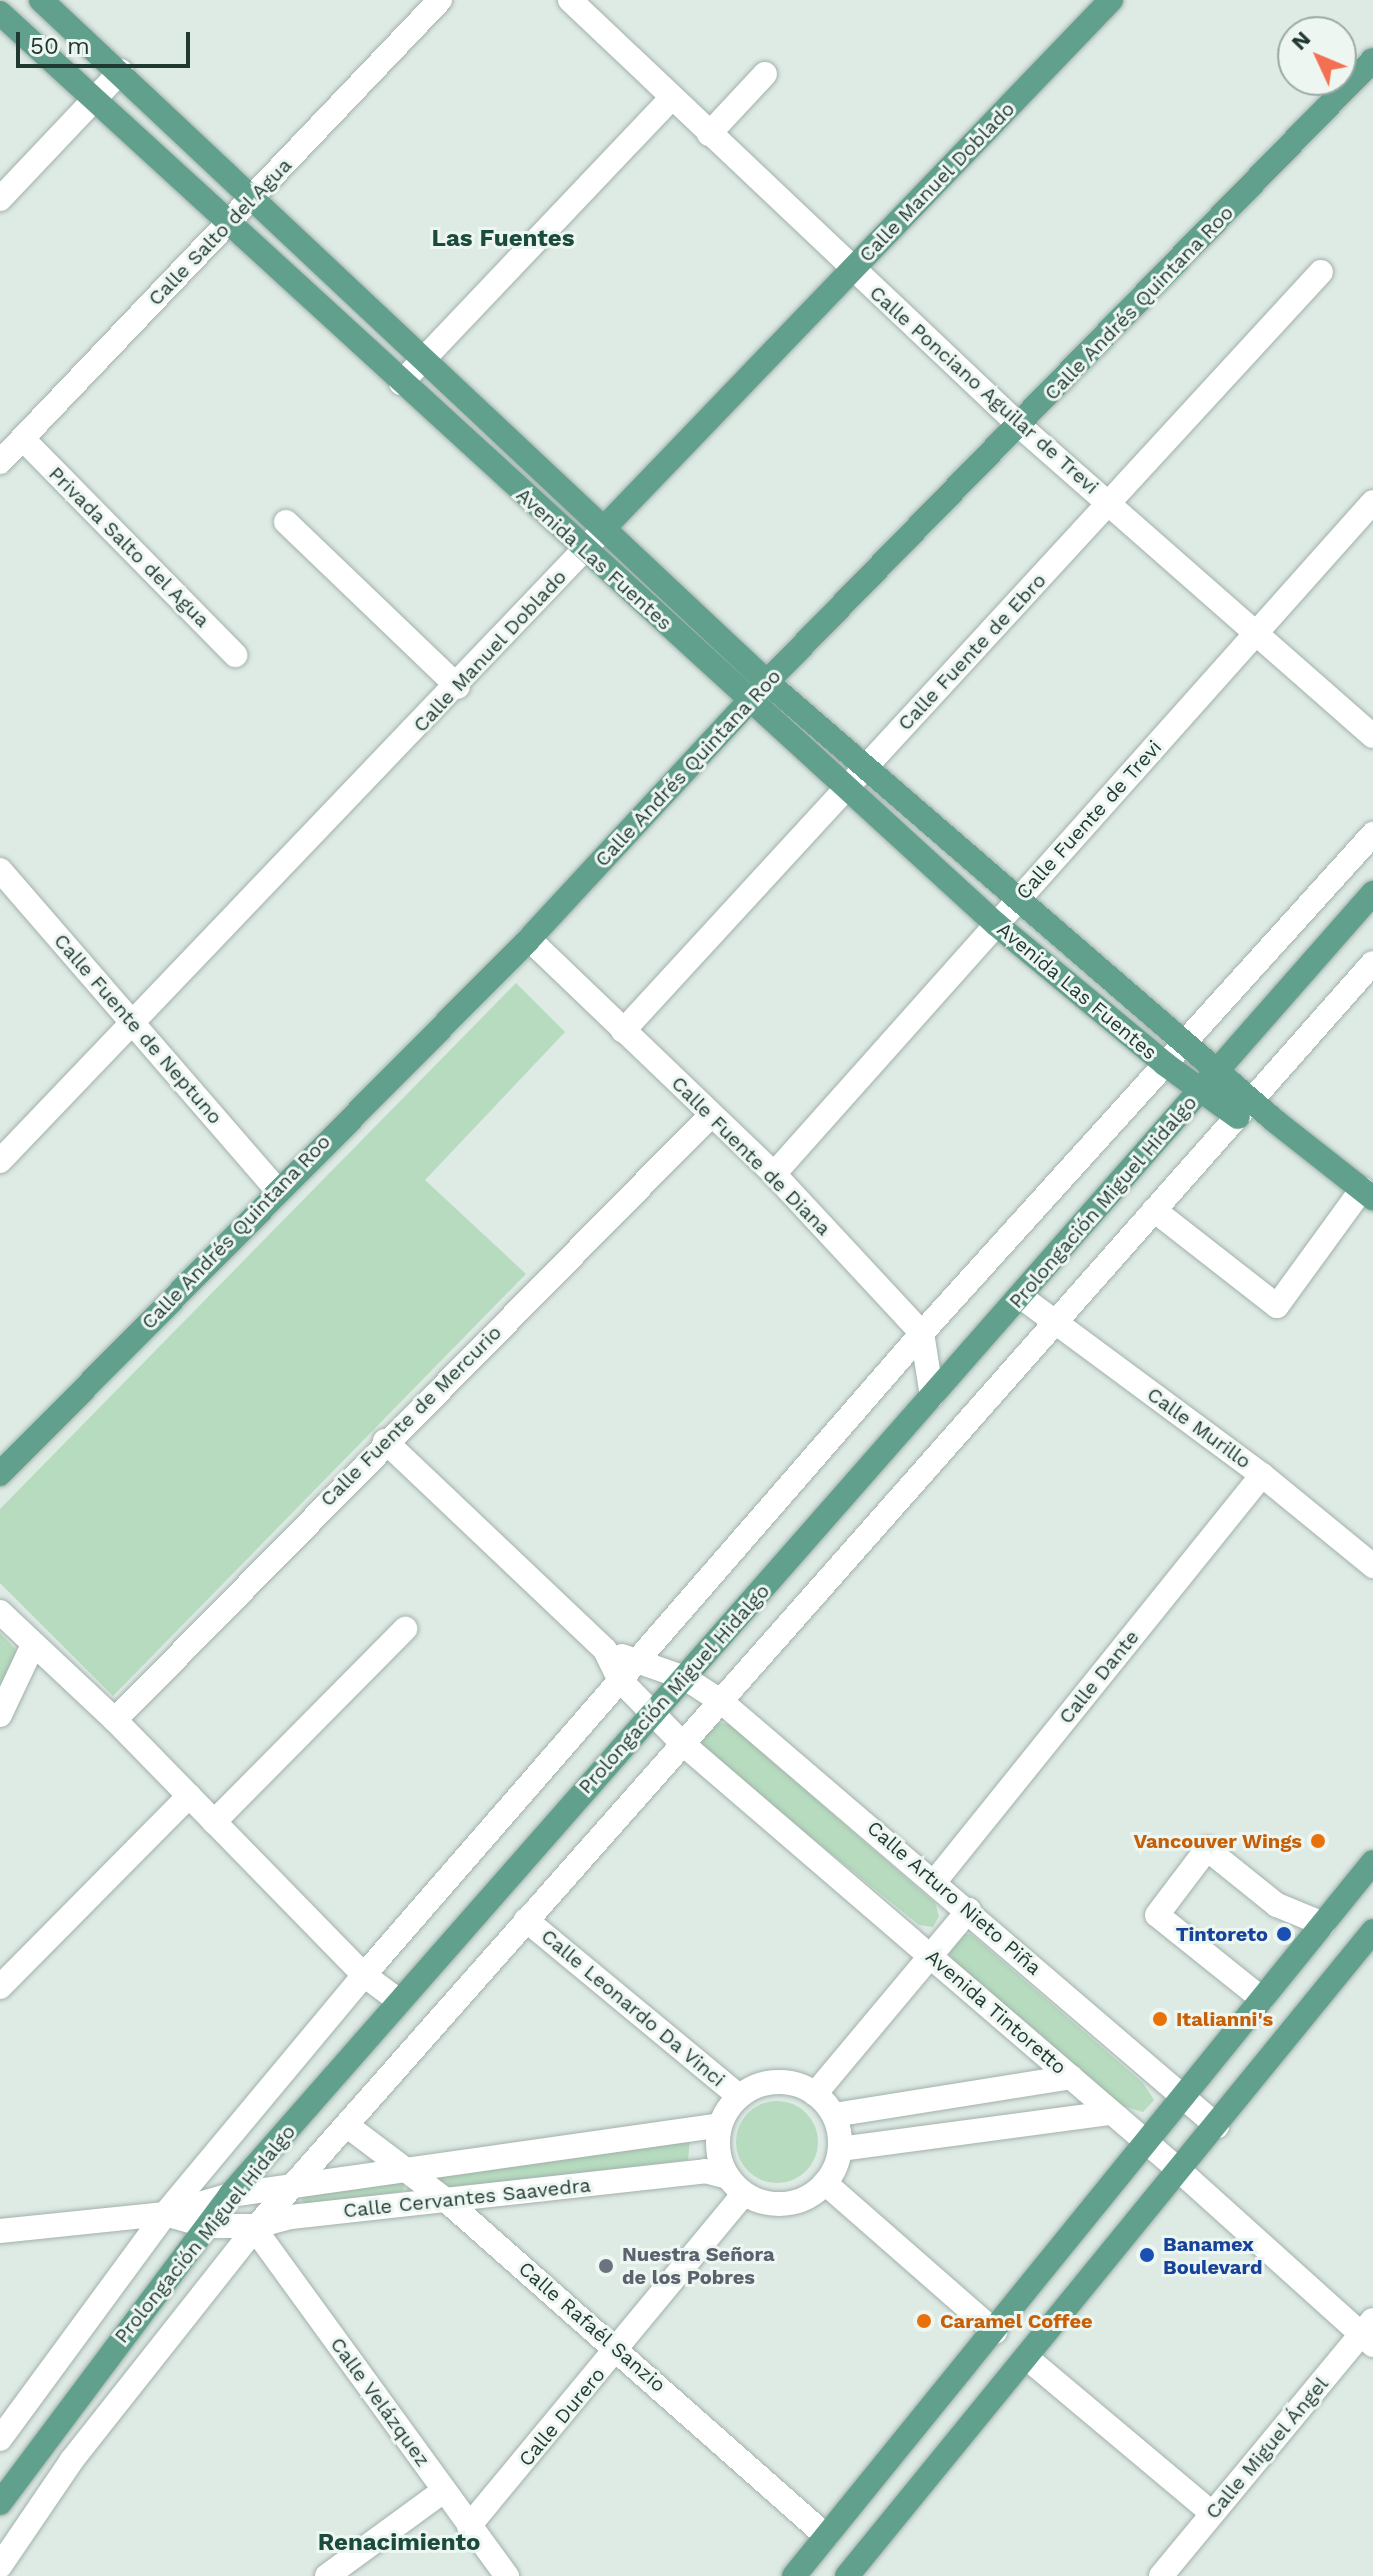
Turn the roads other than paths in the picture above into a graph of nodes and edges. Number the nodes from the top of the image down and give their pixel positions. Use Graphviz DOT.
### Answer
graph roads {
  1 [pos="41,0"];
  2 [pos="440,0"];
  3 [pos="570,0"];
  4 [pos="1111,0"];
  5 [pos="0,13"];
  6 [pos="1373,60"];
  7 [pos="121,71"];
  8 [pos="765,74"];
  9 [pos="671,98"];
  10 [pos="95,99"];
  11 [pos="709,134"];
  12 [pos="254,196"];
  13 [pos="0,199"];
  14 [pos="229,223"];
  15 [pos="851,271"];
  16 [pos="1321,272"];
  17 [pos="424,358"];
  18 [pos="401,383"];
  19 [pos="1021,427"];
  20 [pos="23,439"];
  21 [pos="0,462"];
  22 [pos="1373,502"];
  23 [pos="1110,503"];
  24 [pos="286,522"];
  25 [pos="604,528"];
  26 [pos="584,551"];
  27 [pos="1256,633"];
  28 [pos="235,655"];
  29 [pos="767,682"];
  30 [pos="458,687"];
  31 [pos="750,702"];
  32 [pos="1373,736"];
  33 [pos="867,766"];
  34 [pos="845,789"];
  35 [pos="1373,834"];
  36 [pos="0,870"];
  37 [pos="1373,893"];
  38 [pos="1018,901"];
  39 [pos="997,925"];
  40 [pos="529,939"];
  41 [pos="1373,963"];
  42 [pos="131,1020"];
  43 [pos="623,1031"];
  44 [pos="1185,1043"];
  45 [pos="1165,1064"];
  46 [pos="1218,1070"];
  47 [pos="1200,1091"];
  48 [pos="1245,1108"];
  49 [pos="711,1115"];
  50 [pos="0,1161"];
  51 [pos="774,1174"];
  52 [pos="276,1189"];
  53 [pos="1368,1194"];
  54 [pos="1154,1210"];
  55 [pos="1020,1296"];
  56 [pos="1055,1323"];
  57 [pos="922,1333"];
  58 [pos="932,1396"];
  59 [pos="385,1441"];
  60 [pos="0,1474"];
  61 [pos="1262,1475"];
  62 [pos="1373,1566"];
  63 [pos="0,1612"];
  64 [pos="405,1629"];
  65 [pos="33,1645"];
  66 [pos="605,1650"];
  67 [pos="636,1659"];
  68 [pos="685,1678"];
  69 [pos="619,1679"];
  70 [pos="722,1702"];
  71 [pos="653,1712"];
  72 [pos="0,1715"];
  73 [pos="115,1720"];
  74 [pos="682,1743"];
  75 [pos="189,1796"];
  76 [pos="214,1822"];
  77 [pos="1373,1862"];
  78 [pos="936,1880"];
  79 [pos="969,1910"];
  80 [pos="526,1920"];
  81 [pos="1323,1924"];
  82 [pos="1373,1931"];
  83 [pos="932,1957"];
  84 [pos="364,1975"];
  85 [pos="0,1987"];
  86 [pos="1262,1999"];
  87 [pos="399,2001"];
  88 [pos="1071,2077"];
  89 [pos="815,2094"];
  90 [pos="739,2096"];
  91 [pos="1183,2098"];
  92 [pos="1111,2113"];
  93 [pos="834,2115"];
  94 [pos="720,2125"];
  95 [pos="1217,2126"];
  96 [pos="349,2127"];
  97 [pos="1147,2143"];
  98 [pos="840,2149"];
  99 [pos="408,2171"];
  100 [pos="1180,2171"];
  101 [pos="825,2183"];
  102 [pos="736,2185"];
  103 [pos="296,2188"];
  104 [pos="230,2195"];
  105 [pos="447,2201"];
  106 [pos="165,2214"];
  107 [pos="207,2226"];
  108 [pos="257,2226"];
  109 [pos="0,2231"];
  110 [pos="995,2332"];
  111 [pos="1369,2333"];
  112 [pos="619,2350"];
  113 [pos="1027,2358"];
  114 [pos="0,2439"];
  115 [pos="443,2491"];
  116 [pos="0,2503"];
  117 [pos="1212,2513"];
  118 [pos="469,2526"];
  119 [pos="826,2536"];
  120 [pos="0,2566"];
  121 [pos="859,2572"];
  122 [pos="327,2576"];
  123 [pos="507,2576"];
  124 [pos="794,2576"];
  125 [pos="1161,2576"];
  1 -- 7 [label="main road, Avenida Las Fuentes"];
  2 -- 12 [label="street, Calle Salto del Agua"];
  3 -- 9 [label="street, Calle Ponciano Aguilar de Trevi"];
  4 -- 15 [label="main road, Calle Manuel Doblado"];
  5 -- 10 [label="main road, Avenida Las Fuentes"];
  6 -- 19 [label="main road, Calle Andrés Quintana Roo"];
  7 -- 10 [label="street"];
  7 -- 12 [label="main road, Avenida Las Fuentes"];
  8 -- 11 [label="street"];
  9 -- 11 [label="street, Calle Ponciano Aguilar de Trevi"];
  9 -- 17 [label="street"];
  10 -- 13 [label="street"];
  10 -- 14 [label="main road, Avenida Las Fuentes"];
  11 -- 15 [label="street, Calle Ponciano Aguilar de Trevi"];
  12 -- 14 [label="street, Calle Salto del Agua"];
  12 -- 17 [label="main road, Avenida Las Fuentes"];
  14 -- 18 [label="main road, Avenida Las Fuentes"];
  14 -- 20 [label="street, Calle Salto del Agua"];
  15 -- 19 [label="street, Calle Ponciano Aguilar de Trevi"];
  15 -- 25 [label="main road, Calle Manuel Doblado"];
  16 -- 23 [label="street, Calle Fuente de Ebro"];
  17 -- 18 [label="street"];
  17 -- 25 [label="main road, Avenida Las Fuentes"];
  18 -- 26 [label="main road, Avenida Las Fuentes"];
  19 -- 23 [label="street, Calle Ponciano Aguilar de Trevi"];
  19 -- 29 [label="main road, Calle Andrés Quintana Roo"];
  20 -- 21 [label="street, Calle Salto del Agua"];
  20 -- 28 [label="street, Privada Salto del Agua"];
  22 -- 27 [label="street, Calle Fuente de Trevi"];
  23 -- 27 [label="street, Calle Ponciano Aguilar de Trevi"];
  23 -- 33 [label="street, Calle Fuente de Ebro"];
  24 -- 30 [label="street"];
  25 -- 26 [label="street, Calle Manuel Doblado"];
  25 -- 29 [label="main road, Avenida Las Fuentes"];
  26 -- 30 [label="street, Calle Manuel Doblado"];
  26 -- 31 [label="main road, Avenida Las Fuentes"];
  27 -- 32 [label="street, Calle Ponciano Aguilar de Trevi"];
  27 -- 38 [label="street, Calle Fuente de Trevi"];
  29 -- 31 [label="main road, Calle Andrés Quintana Roo"];
  29 -- 33 [label="main road, Avenida Las Fuentes"];
  30 -- 42 [label="street, Calle Manuel Doblado"];
  31 -- 34 [label="main road, Avenida Las Fuentes"];
  31 -- 40 [label="main road, Calle Andrés Quintana Roo"];
  33 -- 34 [label="street, Calle Fuente de Ebro"];
  33 -- 38 [label="main road, Avenida Las Fuentes"];
  34 -- 39 [label="main road, Avenida Las Fuentes"];
  34 -- 43 [label="street, Calle Fuente de Ebro"];
  35 -- 44 [label="street"];
  36 -- 42 [label="street, Calle Fuente de Neptuno"];
  37 -- 46 [label="main road, Prolongación Miguel Hidalgo"];
  38 -- 39 [label="street, Calle Fuente de Trevi"];
  38 -- 44 [label="main road, Avenida Las Fuentes"];
  39 -- 45 [label="main road, Avenida Las Fuentes"];
  39 -- 51 [label="street, Calle Fuente de Trevi"];
  40 -- 43 [label="street, Calle Fuente de Diana"];
  40 -- 52 [label="main road, Calle Andrés Quintana Roo"];
  41 -- 48 [label="street, Prolongación Miguel Hidalgo"];
  42 -- 50 [label="street, Calle Manuel Doblado"];
  42 -- 52 [label="street, Calle Fuente de Neptuno"];
  43 -- 49 [label="street, Calle Fuente de Diana"];
  44 -- 45 [label="street"];
  44 -- 46 [label="main road, Avenida Las Fuentes"];
  45 -- 47 [label="main road, Avenida Las Fuentes"];
  45 -- 57 [label="street"];
  46 -- 47 [label="main road, Prolongación Miguel Hidalgo"];
  46 -- 48 [label="main road, Avenida Las Fuentes"];
  47 -- 48 [label="main road, Avenida Las Fuentes"];
  47 -- 55 [label="main road, Prolongación Miguel Hidalgo"];
  48 -- 53 [label="main road"];
  48 -- 54 [label="street, Prolongación Miguel Hidalgo"];
  49 -- 51 [label="street, Calle Fuente de Diana"];
  49 -- 59 [label="street, Calle Fuente de Mercurio"];
  51 -- 57 [label="street, Calle Fuente de Diana"];
  52 -- 60 [label="main road, Calle Andrés Quintana Roo"];
  53 -- 54 [label="street"];
  54 -- 56 [label="street, Prolongación Miguel Hidalgo"];
  55 -- 56 [label="street, Calle Murillo"];
  55 -- 58 [label="main road, Prolongación Miguel Hidalgo"];
  56 -- 61 [label="street, Calle Murillo"];
  56 -- 70 [label="street, Prolongación Miguel Hidalgo"];
  57 -- 58 [label="street"];
  57 -- 67 [label="street"];
  58 -- 68 [label="main road, Prolongación Miguel Hidalgo"];
  59 -- 66 [label="street"];
  59 -- 73 [label="street, Calle Fuente de Mercurio"];
  61 -- 62 [label="street, Calle Murillo"];
  61 -- 78 [label="street, Calle Dante"];
  63 -- 65 [label="street"];
  64 -- 76 [label="street"];
  65 -- 72 [label="street"];
  65 -- 73 [label="street"];
  66 -- 67 [label="street"];
  66 -- 69 [label="street"];
  67 -- 68 [label="street"];
  67 -- 69 [label="street"];
  68 -- 70 [label="street, Calle Arturo Nieto Piña"];
  68 -- 71 [label="main road, Prolongación Miguel Hidalgo"];
  69 -- 71 [label="street, Avenida Tintoretto"];
  69 -- 84 [label="street"];
  70 -- 74 [label="street, Prolongación Miguel Hidalgo"];
  70 -- 78 [label="street, Calle Arturo Nieto Piña"];
  71 -- 74 [label="street, Avenida Tintoretto"];
  71 -- 87 [label="main road, Prolongación Miguel Hidalgo"];
  73 -- 75 [label="street"];
  74 -- 80 [label="street, Prolongación Miguel Hidalgo"];
  74 -- 83 [label="street, Avenida Tintoretto"];
  75 -- 76 [label="street"];
  75 -- 85 [label="street"];
  76 -- 84 [label="street"];
  77 -- 81 [label="main road"];
  78 -- 79 [label="street, Calle Arturo Nieto Piña"];
  79 -- 83 [label="street"];
  79 -- 91 [label="street, Calle Arturo Nieto Piña"];
  80 -- 90 [label="street, Calle Leonardo Da Vinci"];
  80 -- 96 [label="street, Prolongación Miguel Hidalgo"];
  81 -- 86 [label="main road"];
  81 -- 86 [label="street"];
  82 -- 95 [label="main road"];
  83 -- 88 [label="street, Avenida Tintoretto"];
  83 -- 89 [label="street"];
  84 -- 87 [label="street"];
  84 -- 106 [label="street"];
  86 -- 91 [label="main road"];
  87 -- 104 [label="main road, Prolongación Miguel Hidalgo"];
  88 -- 92 [label="street, Avenida Tintoretto"];
  88 -- 93 [label="street"];
  89 -- 90 [label="street"];
  89 -- 93 [label="street"];
  90 -- 94 [label="street"];
  91 -- 95 [label="street, Calle Arturo Nieto Piña"];
  91 -- 97 [label="main road"];
  92 -- 97 [label="street, Avenida Tintoretto"];
  92 -- 98 [label="street"];
  93 -- 98 [label="street"];
  94 -- 99 [label="street, Calle Cervantes Saavedra"];
  94 -- 102 [label="street"];
  95 -- 100 [label="main road"];
  96 -- 99 [label="street, Calle Rafaél Sanzio"];
  96 -- 103 [label="street, Prolongación Miguel Hidalgo"];
  97 -- 100 [label="street, Avenida Tintoretto"];
  97 -- 110 [label="main road"];
  98 -- 101 [label="street"];
  99 -- 103 [label="street, Calle Cervantes Saavedra"];
  99 -- 105 [label="street, Calle Rafaél Sanzio"];
  100 -- 111 [label="street, Avenida Tintoretto"];
  100 -- 113 [label="main road"];
  101 -- 102 [label="street"];
  101 -- 110 [label="street"];
  102 -- 105 [label="street, Calle Cervantes Saavedra"];
  102 -- 112 [label="street, Calle Durero"];
  103 -- 104 [label="street, Calle Cervantes Saavedra"];
  103 -- 108 [label="street, Prolongación Miguel Hidalgo"];
  104 -- 106 [label="street, Calle Cervantes Saavedra"];
  104 -- 107 [label="main road, Prolongación Miguel Hidalgo"];
  105 -- 108 [label="street, Calle Cervantes Saavedra"];
  105 -- 112 [label="street, Calle Rafaél Sanzio"];
  106 -- 107 [label="street, Calle Cervantes Saavedra"];
  106 -- 109 [label="street"];
  106 -- 114 [label="street"];
  107 -- 108 [label="street, Calle Cervantes Saavedra"];
  107 -- 116 [label="main road, Prolongación Miguel Hidalgo"];
  108 -- 115 [label="street, Calle Velázquez"];
  108 -- 120 [label="street, Prolongación Miguel Hidalgo"];
  110 -- 119 [label="main road"];
  111 -- 117 [label="street, Calle Miguel Ángel"];
  112 -- 118 [label="street, Calle Durero"];
  112 -- 119 [label="street, Calle Rafaél Sanzio"];
  113 -- 117 [label="street"];
  113 -- 121 [label="main road"];
  115 -- 118 [label="street, Calle Velázquez"];
  115 -- 122 [label="street"];
  117 -- 125 [label="street, Calle Miguel Ángel"];
  118 -- 123 [label="street, Calle Velázquez"];
  119 -- 124 [label="main road"];
}
